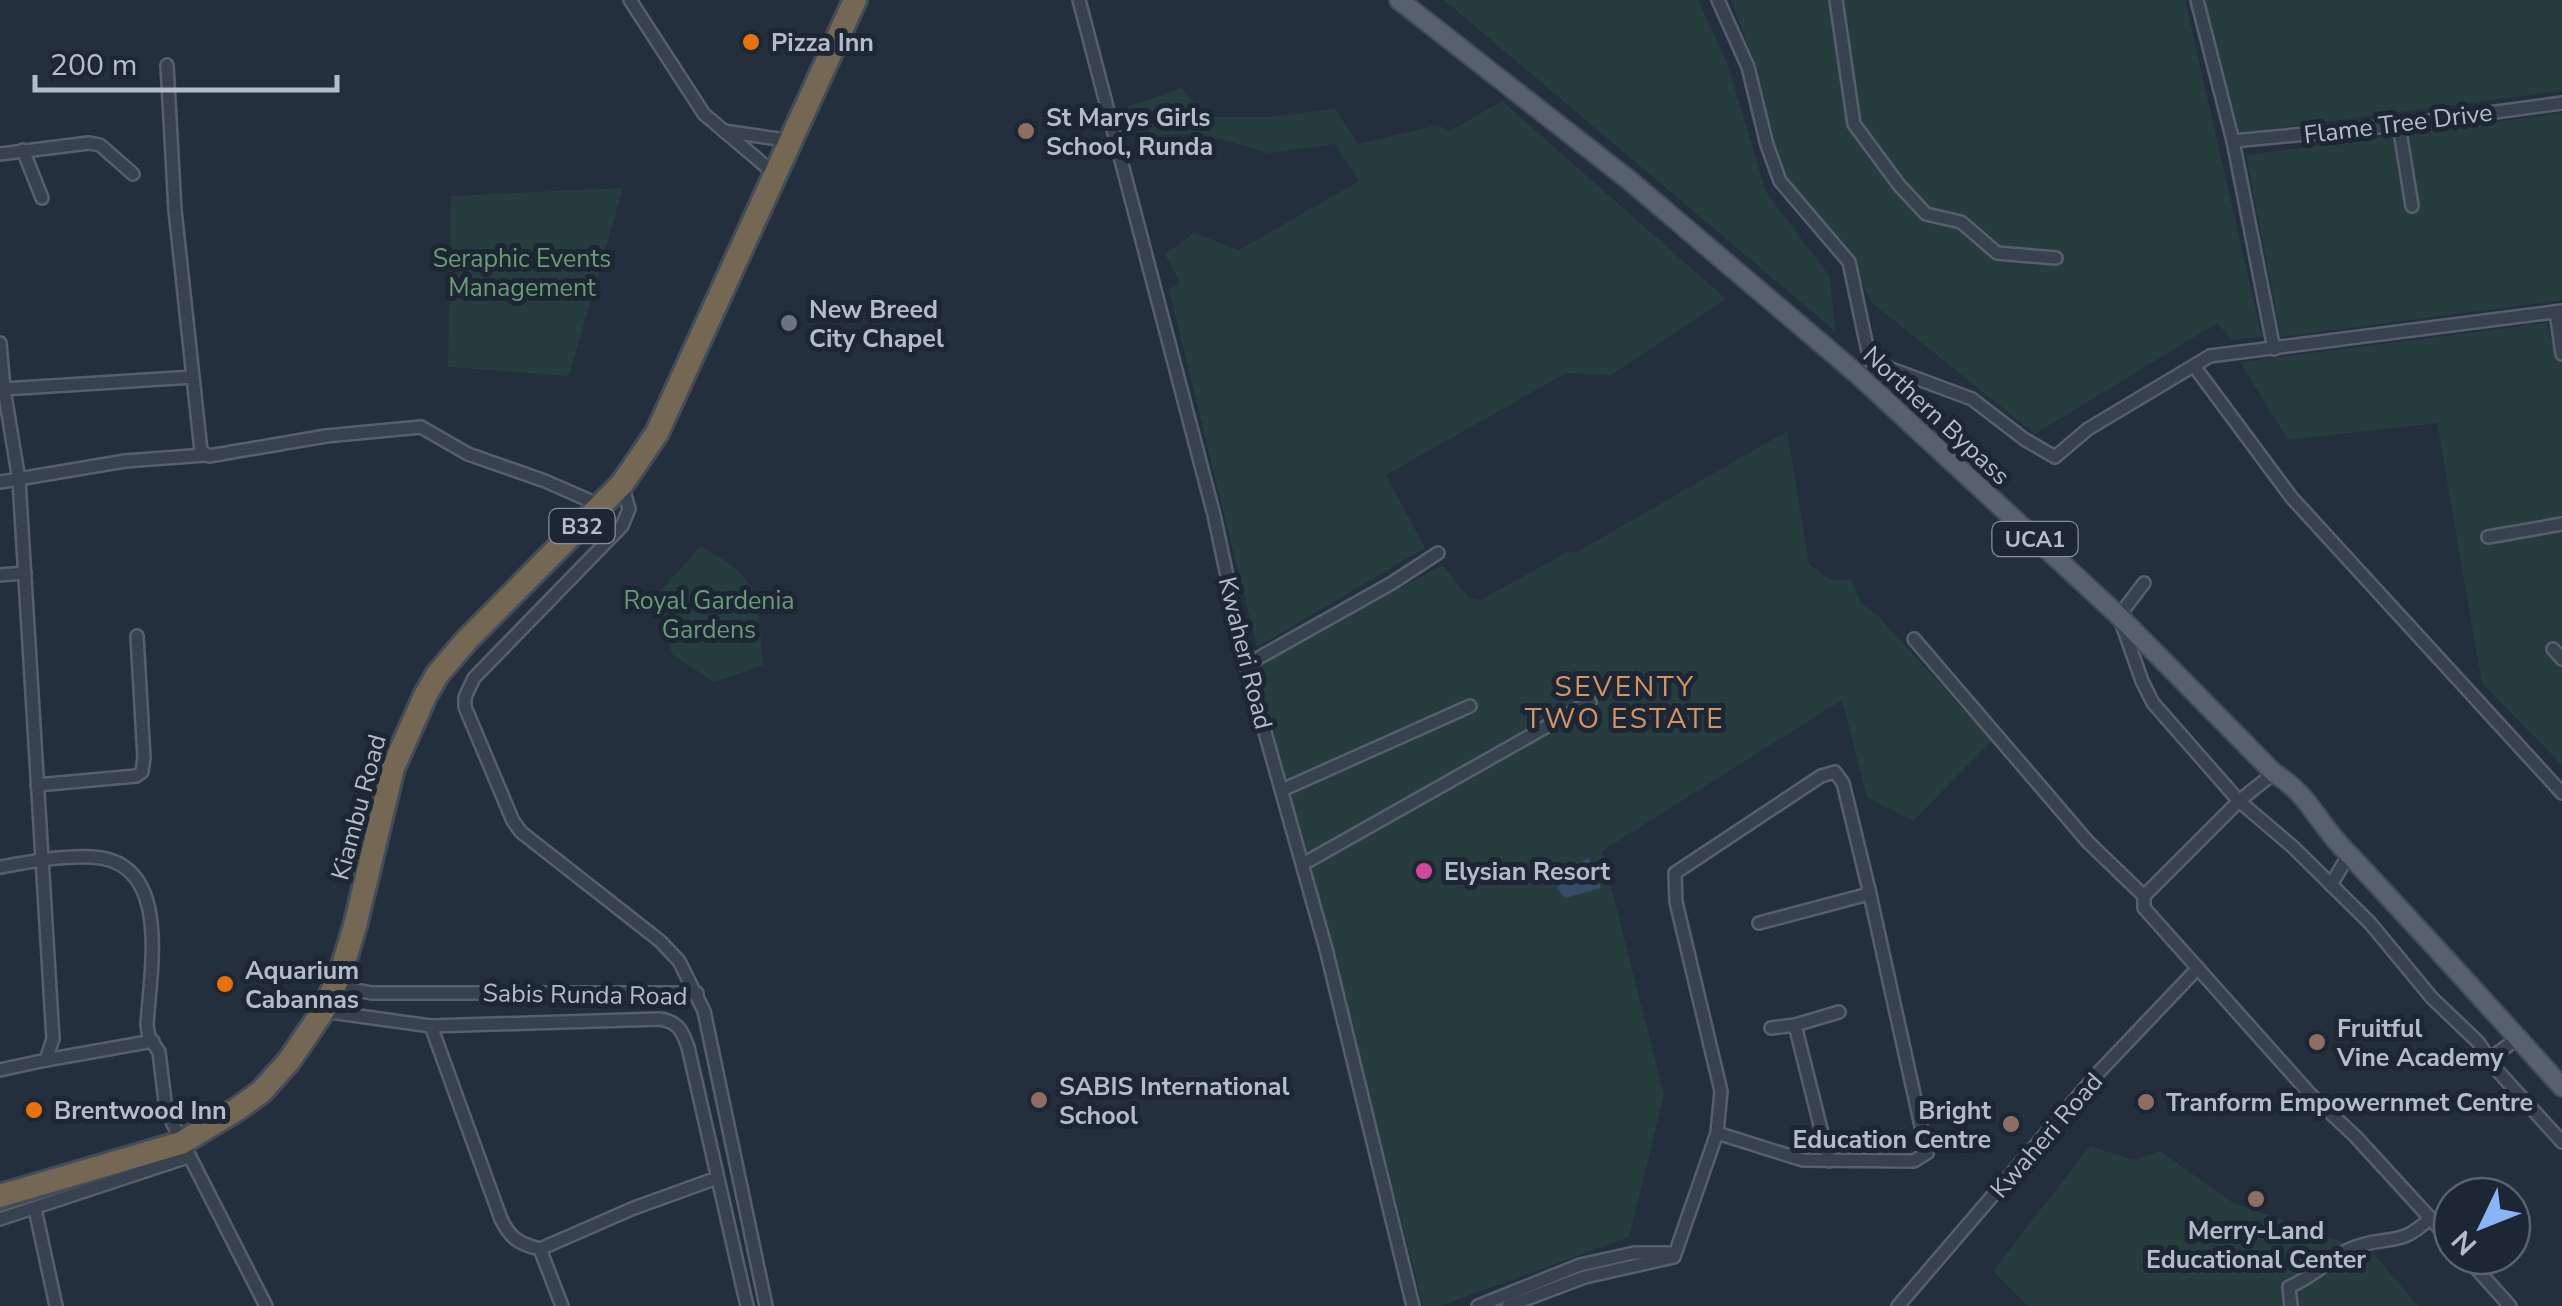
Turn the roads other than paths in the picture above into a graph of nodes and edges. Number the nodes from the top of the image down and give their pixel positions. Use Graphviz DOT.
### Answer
graph roads {
  1 [pos="630,0"];
  2 [pos="854,0"];
  3 [pos="1079,0"];
  4 [pos="1384,0"];
  5 [pos="1399,0"];
  6 [pos="1718,0"];
  7 [pos="1836,0"];
  8 [pos="2197,0"];
  9 [pos="1456,44"];
  10 [pos="167,65"];
  11 [pos="2562,103"];
  12 [pos="2398,124"];
  13 [pos="724,131"];
  14 [pos="792,141"];
  15 [pos="2233,141"];
  16 [pos="23,150"];
  17 [pos="0,154"];
  18 [pos="133,174"];
  19 [pos="776,174"];
  20 [pos="42,198"];
  21 [pos="2412,206"];
  22 [pos="2056,258"];
  23 [pos="2559,312"];
  24 [pos="0,344"];
  25 [pos="2274,348"];
  26 [pos="2562,354"];
  27 [pos="2194,366"];
  28 [pos="1863,367"];
  29 [pos="193,376"];
  30 [pos="4,389"];
  31 [pos="205,454"];
  32 [pos="19,480"];
  33 [pos="0,482"];
  34 [pos="622,484"];
  35 [pos="602,506"];
  36 [pos="2562,524"];
  37 [pos="2488,537"];
  38 [pos="1438,553"];
  39 [pos="548,560"];
  40 [pos="25,573"];
  41 [pos="0,576"];
  42 [pos="566,581"];
  43 [pos="2144,583"];
  44 [pos="2119,616"];
  45 [pos="138,636"];
  46 [pos="1914,640"];
  47 [pos="1246,665"];
  48 [pos="1590,702"];
  49 [pos="1470,706"];
  50 [pos="2274,773"];
  51 [pos="37,785"];
  52 [pos="1282,790"];
  53 [pos="2562,793"];
  54 [pos="2239,800"];
  55 [pos="2349,854"];
  56 [pos="42,861"];
  57 [pos="1303,864"];
  58 [pos="0,867"];
  59 [pos="2331,885"];
  60 [pos="1869,890"];
  61 [pos="2144,896"];
  62 [pos="1759,923"];
  63 [pos="2198,968"];
  64 [pos="334,986"];
  65 [pos="697,993"];
  66 [pos="324,1011"];
  67 [pos="1839,1012"];
  68 [pos="1795,1025"];
  69 [pos="431,1026"];
  70 [pos="1771,1028"];
  71 [pos="2518,1038"];
  72 [pos="154,1041"];
  73 [pos="2491,1058"];
  74 [pos="46,1060"];
  75 [pos="0,1070"];
  76 [pos="2562,1086"];
  77 [pos="1717,1132"];
  78 [pos="2562,1142"];
  79 [pos="184,1150"];
  80 [pos="1828,1161"];
  81 [pos="717,1178"];
  82 [pos="0,1196"];
  83 [pos="34,1209"];
  84 [pos="2430,1218"];
  85 [pos="0,1219"];
  86 [pos="540,1249"];
  87 [pos="1583,1271"];
  88 [pos="2482,1276"];
  89 [pos="56,1306"];
  90 [pos="266,1306"];
  91 [pos="562,1306"];
  92 [pos="747,1306"];
  93 [pos="766,1306"];
  94 [pos="1412,1306"];
  95 [pos="1478,1306"];
  96 [pos="1508,1306"];
  97 [pos="1898,1306"];
  98 [pos="2291,1306"];
  99 [pos="2510,1306"];
  1 -- 13 [label="street"];
  2 -- 14 [label="highway, Kiambu Road / B32"];
  3 -- 47 [label="street, Kwaheri Road"];
  4 -- 9 [label="main road"];
  5 -- 9 [label="main road, Northern Bypass / UCA1"];
  6 -- 28 [label="street"];
  7 -- 22 [label="street"];
  8 -- 15 [label="street"];
  9 -- 28 [label="main road, Northern Bypass / UCA1"];
  10 -- 29 [label="street"];
  11 -- 12 [label="street, Flame Tree Drive"];
  12 -- 15 [label="street, Flame Tree Drive"];
  12 -- 21 [label="street"];
  13 -- 14 [label="street"];
  13 -- 19 [label="street"];
  14 -- 19 [label="highway, Kiambu Road / B32"];
  15 -- 25 [label="street"];
  16 -- 17 [label="street"];
  16 -- 18 [label="street"];
  16 -- 20 [label="street"];
  19 -- 34 [label="highway, Kiambu Road / B32"];
  23 -- 25 [label="street"];
  23 -- 26 [label="street"];
  24 -- 30 [label="street"];
  25 -- 27 [label="street"];
  27 -- 28 [label="street"];
  27 -- 53 [label="street"];
  28 -- 44 [label="main road, Northern Bypass / UCA1"];
  29 -- 30 [label="street"];
  29 -- 31 [label="street"];
  30 -- 32 [label="street"];
  31 -- 32 [label="street"];
  31 -- 35 [label="street"];
  32 -- 33 [label="street"];
  32 -- 40 [label="street"];
  34 -- 35 [label="highway, Kiambu Road / B32"];
  34 -- 42 [label="street"];
  35 -- 39 [label="highway, Kiambu Road / B32"];
  36 -- 37 [label="street"];
  38 -- 47 [label="street"];
  39 -- 42 [label="street"];
  39 -- 64 [label="highway, Kiambu Road / B32"];
  40 -- 41 [label="street"];
  40 -- 51 [label="street"];
  42 -- 65 [label="street"];
  43 -- 44 [label="street"];
  44 -- 50 [label="main road, Northern Bypass / UCA1"];
  44 -- 54 [label="street"];
  45 -- 51 [label="street"];
  46 -- 61 [label="street"];
  47 -- 52 [label="street, Kwaheri Road"];
  48 -- 57 [label="street"];
  49 -- 52 [label="street"];
  50 -- 54 [label="street"];
  50 -- 55 [label="main road, Northern Bypass / UCA1"];
  51 -- 56 [label="street"];
  52 -- 57 [label="street, Kwaheri Road"];
  54 -- 59 [label="street"];
  54 -- 61 [label="street"];
  55 -- 59 [label="street"];
  55 -- 71 [label="main road, Northern Bypass / UCA1"];
  56 -- 58 [label="street"];
  56 -- 72 [label="street"];
  56 -- 74 [label="street"];
  57 -- 94 [label="street, Kwaheri Road"];
  59 -- 73 [label="street"];
  60 -- 62 [label="street"];
  60 -- 77 [label="street"];
  60 -- 80 [label="street"];
  61 -- 63 [label="street"];
  63 -- 84 [label="street"];
  63 -- 97 [label="street, Kwaheri Road"];
  64 -- 65 [label="street, Sabis Runda Road"];
  64 -- 66 [label="highway, Kiambu Road / B32"];
  65 -- 93 [label="street, Sabis Runda Road"];
  66 -- 69 [label="street"];
  66 -- 79 [label="highway, Kiambu Road / B32"];
  67 -- 68 [label="street"];
  68 -- 70 [label="street"];
  68 -- 80 [label="street"];
  69 -- 81 [label="street"];
  69 -- 86 [label="street"];
  71 -- 73 [label="street"];
  71 -- 76 [label="main road, Northern Bypass / UCA1"];
  72 -- 74 [label="street"];
  72 -- 79 [label="street"];
  73 -- 78 [label="street"];
  74 -- 75 [label="street"];
  77 -- 80 [label="street"];
  77 -- 87 [label="street"];
  79 -- 82 [label="highway, Kiambu Road / B32"];
  79 -- 83 [label="street"];
  79 -- 90 [label="street"];
  81 -- 86 [label="street"];
  81 -- 92 [label="street"];
  83 -- 85 [label="street"];
  83 -- 89 [label="street"];
  84 -- 98 [label="street"];
  86 -- 91 [label="street"];
  87 -- 95 [label="street"];
  87 -- 96 [label="street"];
  88 -- 99 [label="street"];
}
